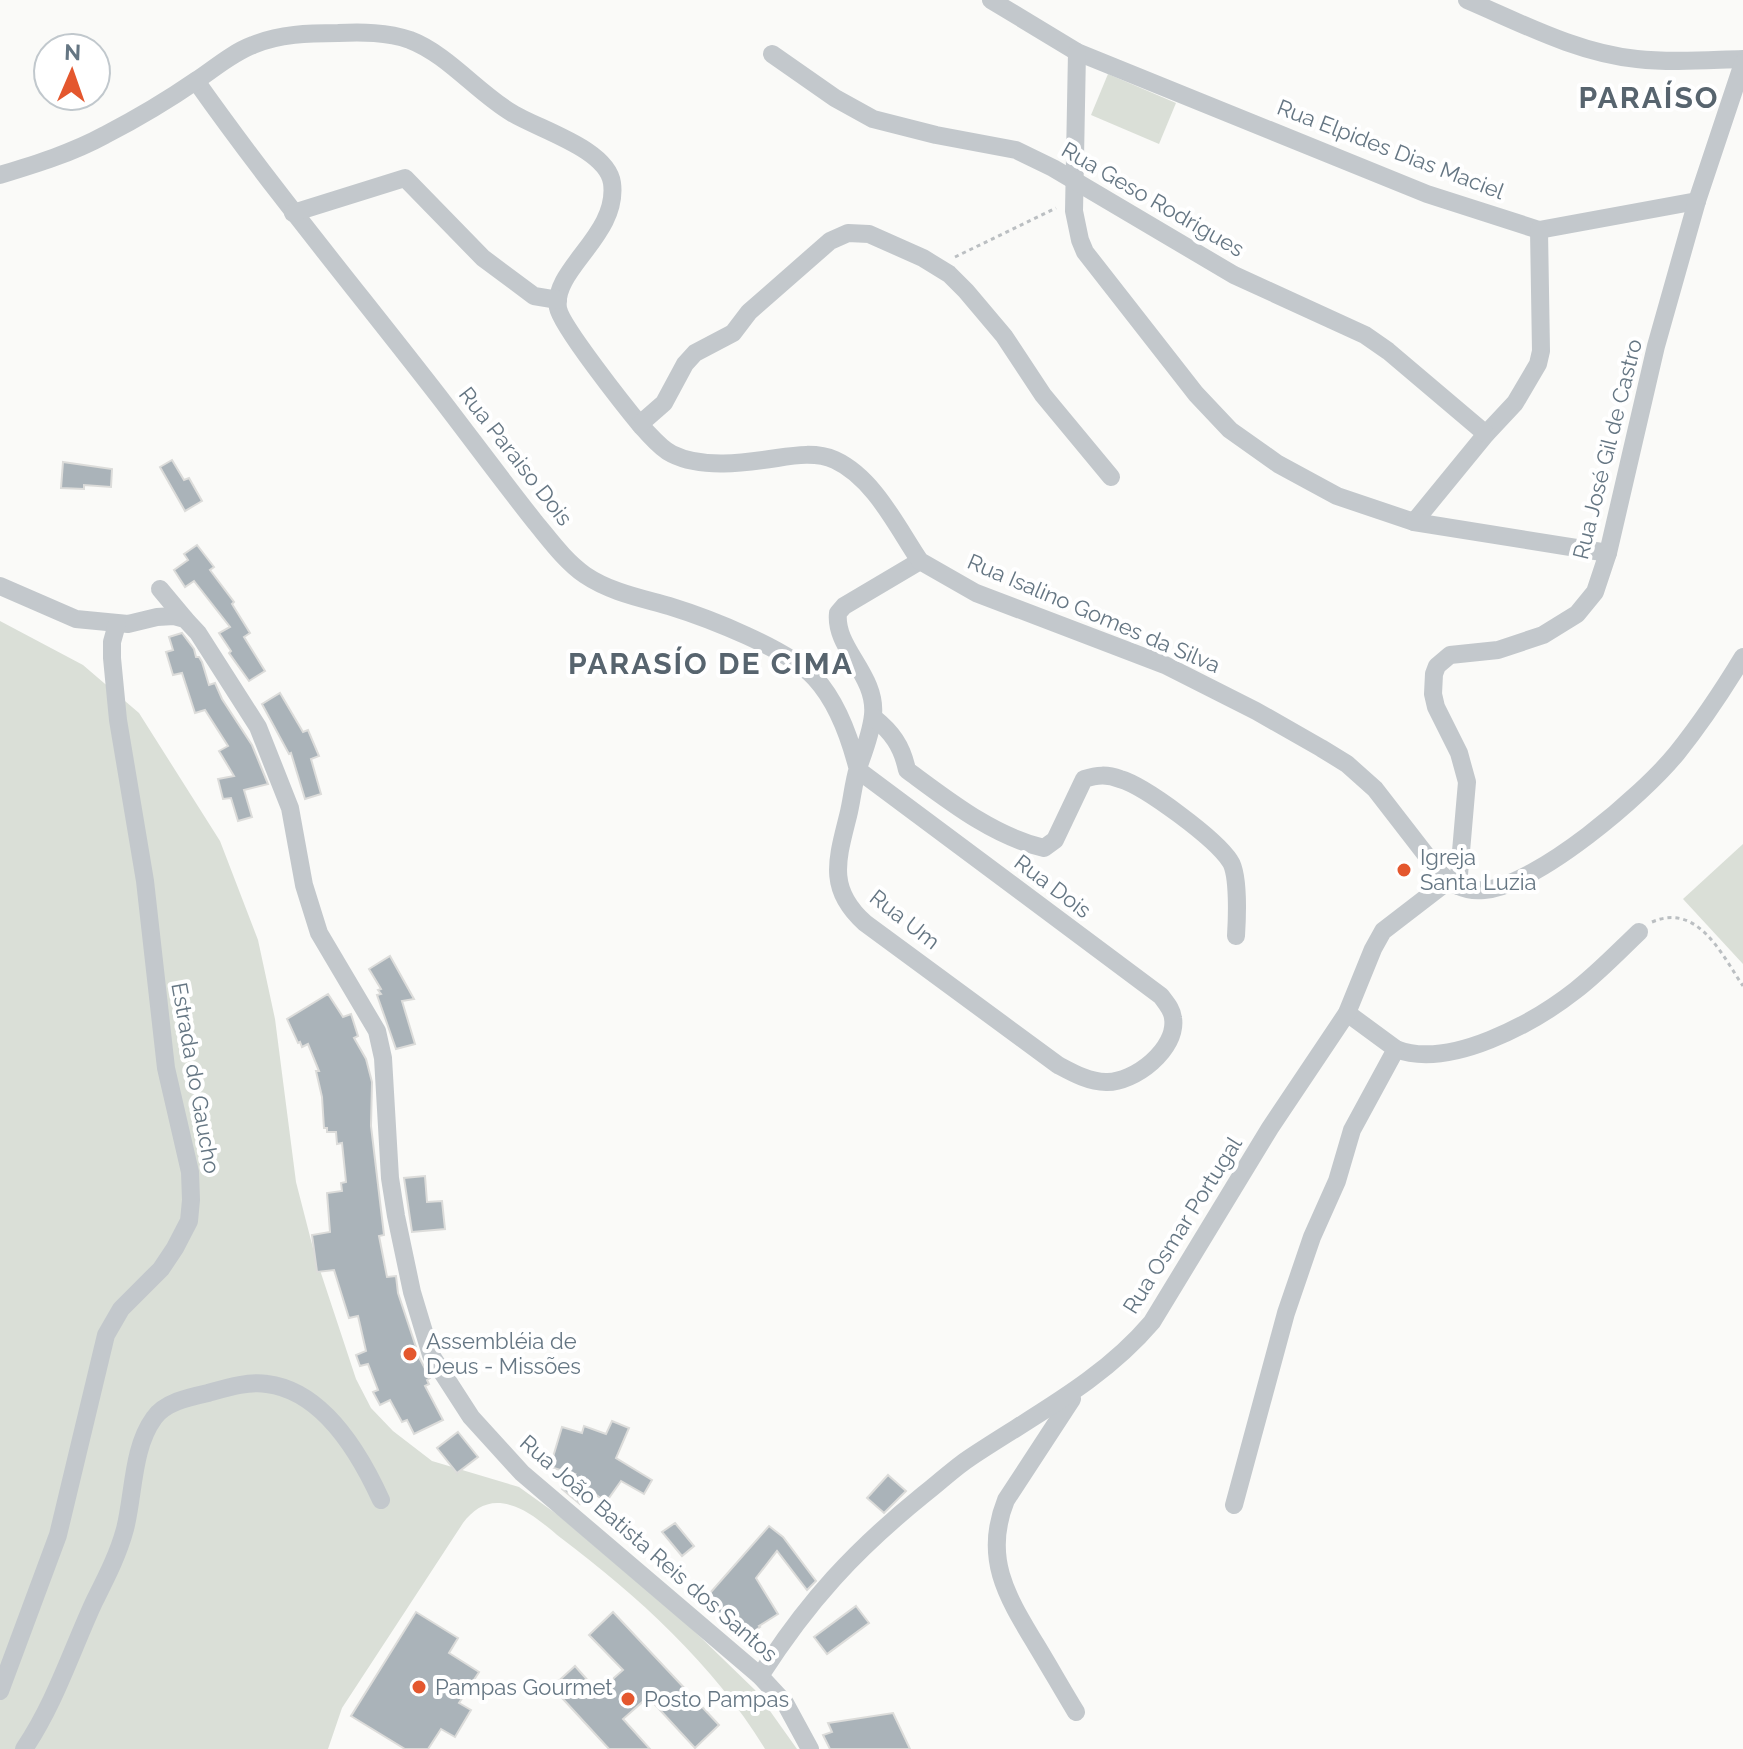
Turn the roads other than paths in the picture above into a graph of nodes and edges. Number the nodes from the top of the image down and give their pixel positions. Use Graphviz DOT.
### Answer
graph roads {
  1 [pos="991,0"];
  2 [pos="1467,0"];
  3 [pos="1077,52"];
  4 [pos="772,54"];
  5 [pos="1743,61"];
  6 [pos="196,81"];
  7 [pos="0,175"];
  8 [pos="1075,180"];
  9 [pos="1697,201"];
  10 [pos="293,213"];
  11 [pos="1539,230"];
  12 [pos="558,300"];
  13 [pos="640,424"];
  14 [pos="1486,434"];
  15 [pos="1111,477"];
  16 [pos="1414,522"];
  17 [pos="1608,553"];
  18 [pos="920,561"];
  19 [pos="0,586"];
  20 [pos="160,589"];
  21 [pos="185,619"];
  22 [pos="117,624"];
  23 [pos="1743,657"];
  24 [pos="873,717"];
  25 [pos="858,770"];
  26 [pos="1453,883"];
  27 [pos="1639,932"];
  28 [pos="1236,936"];
  29 [pos="1347,1013"];
  30 [pos="1396,1049"];
  31 [pos="1154,1061"];
  32 [pos="1080,1387"];
  33 [pos="381,1500"];
  34 [pos="1234,1505"];
  35 [pos="760,1676"];
  36 [pos="0,1691"];
  37 [pos="1076,1712"];
  38 [pos="24,1749"];
  39 [pos="810,1749"];
  1 -- 3 [label="street, Rua Elpides Dias Maciel"];
  2 -- 5 [label="street"];
  3 -- 8 [label="street"];
  3 -- 11 [label="street, Rua Elpides Dias Maciel"];
  4 -- 8 [label="street, Rua Geso Rodrigues"];
  5 -- 9 [label="street, Rua José Gil de Castro"];
  6 -- 7 [label="street"];
  6 -- 10 [label="street, Rua Paraiso Dois"];
  6 -- 12 [label="street"];
  8 -- 14 [label="street, Rua Geso Rodrigues"];
  8 -- 16 [label="street"];
  9 -- 11 [label="street, Rua Elpides Dias Maciel"];
  9 -- 17 [label="street, Rua José Gil de Castro"];
  10 -- 12 [label="street"];
  10 -- 25 [label="street, Rua Paraiso Dois"];
  11 -- 14 [label="street"];
  12 -- 13 [label="street, Rua Isalino Gomes da Silva"];
  13 -- 15 [label="street"];
  13 -- 18 [label="street, Rua Isalino Gomes da Silva"];
  14 -- 16 [label="street"];
  16 -- 17 [label="street"];
  17 -- 26 [label="street, Rua José Gil de Castro"];
  18 -- 24 [label="street, Rua Um"];
  18 -- 26 [label="street, Rua Isalino Gomes da Silva"];
  19 -- 22 [label="street"];
  20 -- 21 [label="street, Rua João Batista Reis dos Santos"];
  21 -- 22 [label="street"];
  21 -- 35 [label="street, Rua João Batista Reis dos Santos"];
  22 -- 36 [label="street, Estrada do Gaucho"];
  23 -- 26 [label="street"];
  24 -- 25 [label="street, Rua Um"];
  24 -- 28 [label="street"];
  25 -- 31 [label="street, Rua Dois"];
  25 -- 31 [label="street, Rua Um"];
  26 -- 29 [label="street, Rua Osmar Portugal"];
  27 -- 30 [label="street"];
  29 -- 30 [label="street"];
  29 -- 32 [label="street, Rua Osmar Portugal"];
  30 -- 34 [label="street"];
  32 -- 35 [label="street, Rua Osmar Portugal"];
  32 -- 37 [label="street"];
  33 -- 38 [label="street"];
  35 -- 39 [label="street, Rua João Batista Reis dos Santos"];
}
